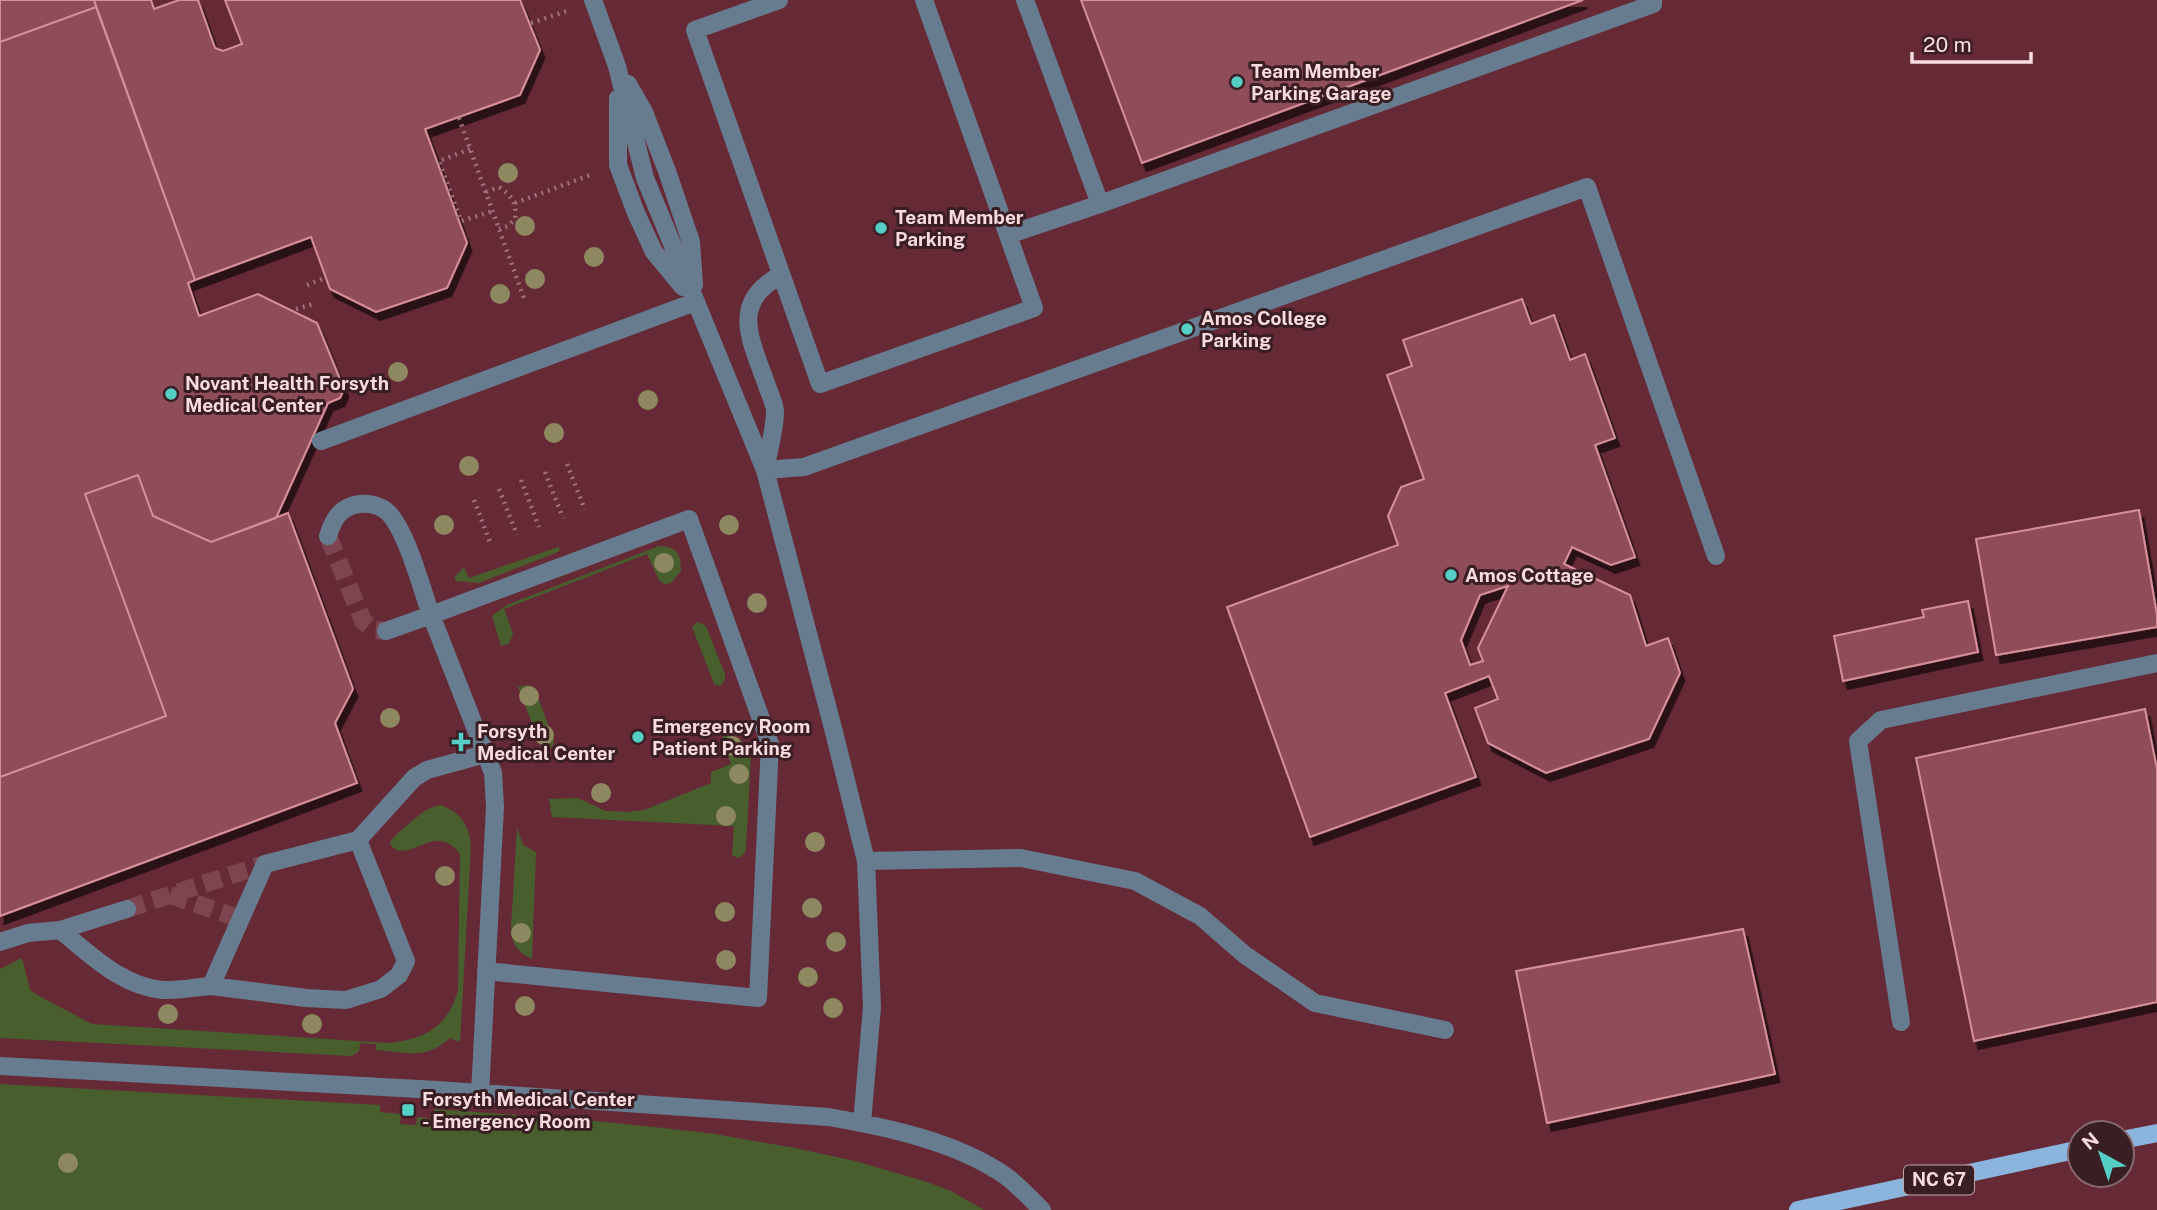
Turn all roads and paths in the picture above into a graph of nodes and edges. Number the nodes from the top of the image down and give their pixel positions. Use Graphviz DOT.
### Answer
graph roads {
  1 [pos="593,0"];
  2 [pos="779,0"];
  3 [pos="925,0"];
  4 [pos="1024,0"];
  5 [pos="1653,0"];
  6 [pos="572,9"];
  7 [pos="531,23"];
  8 [pos="618,66"];
  9 [pos="459,118"];
  10 [pos="470,149"];
  11 [pos="602,171"];
  12 [pos="486,192"];
  13 [pos="515,203"];
  14 [pos="1100,204"];
  15 [pos="492,211"];
  16 [pos="499,229"];
  17 [pos="1008,235"];
  18 [pos="781,275"];
  19 [pos="325,278"];
  20 [pos="307,285"];
  21 [pos="525,302"];
  22 [pos="695,302"];
  23 [pos="314,304"];
  24 [pos="296,309"];
  25 [pos="321,441"];
  26 [pos="567,464"];
  27 [pos="765,470"];
  28 [pos="545,472"];
  29 [pos="521,480"];
  30 [pos="499,489"];
  31 [pos="474,499"];
  32 [pos="585,510"];
  33 [pos="563,518"];
  34 [pos="539,527"];
  35 [pos="517,535"];
  36 [pos="328,536"];
  37 [pos="491,545"];
  38 [pos="1716,556"];
  39 [pos="431,615"];
  40 [pos="386,631"];
  41 [pos="2157,663"];
  42 [pos="485,754"];
  43 [pos="358,841"];
  44 [pos="866,861"];
  45 [pos="127,909"];
  46 [pos="60,930"];
  47 [pos="0,942"];
  48 [pos="486,971"];
  49 [pos="211,986"];
  50 [pos="1901,1022"];
  51 [pos="1446,1030"];
  52 [pos="0,1066"];
  53 [pos="480,1093"];
  54 [pos="862,1123"];
  55 [pos="2157,1133"];
  56 [pos="2136,1137"];
  57 [pos="2066,1152"];
  58 [pos="1042,1210"];
  59 [pos="1798,1210"];
  1 -- 8 [label="lane"];
  2 -- 18 [label="lane"];
  3 -- 17 [label="lane"];
  4 -- 14 [label="lane"];
  5 -- 14 [label="lane"];
  6 -- 7 [label="path"];
  8 -- 22 [label="lane"];
  8 -- 22 [label="lane"];
  9 -- 10 [label="path"];
  10 -- 12 [label="path"];
  10 -- 15 [label="path"];
  11 -- 13 [label="path"];
  12 -- 13 [label="path"];
  12 -- 15 [label="path"];
  13 -- 16 [label="path"];
  14 -- 17 [label="lane"];
  15 -- 16 [label="path"];
  16 -- 21 [label="path"];
  17 -- 18 [label="lane"];
  18 -- 27 [label="lane"];
  19 -- 20 [label="path"];
  22 -- 25 [label="lane"];
  22 -- 27 [label="lane"];
  23 -- 24 [label="path"];
  26 -- 32 [label="path"];
  27 -- 38 [label="lane"];
  27 -- 44 [label="lane"];
  28 -- 33 [label="path"];
  29 -- 34 [label="path"];
  30 -- 35 [label="path"];
  31 -- 37 [label="path"];
  36 -- 39 [label="lane"];
  39 -- 40 [label="lane"];
  39 -- 42 [label="lane"];
  39 -- 48 [label="lane"];
  41 -- 50 [label="lane"];
  42 -- 43 [label="lane"];
  42 -- 48 [label="lane"];
  43 -- 49 [label="lane"];
  43 -- 49 [label="lane"];
  44 -- 51 [label="lane"];
  44 -- 54 [label="lane"];
  45 -- 46 [label="lane"];
  46 -- 47 [label="lane"];
  46 -- 49 [label="lane"];
  48 -- 53 [label="lane"];
  52 -- 53 [label="lane"];
  53 -- 54 [label="lane"];
  54 -- 58 [label="lane"];
  55 -- 56 [label="main road"];
  57 -- 59 [label="main road, NC 67"];
}
